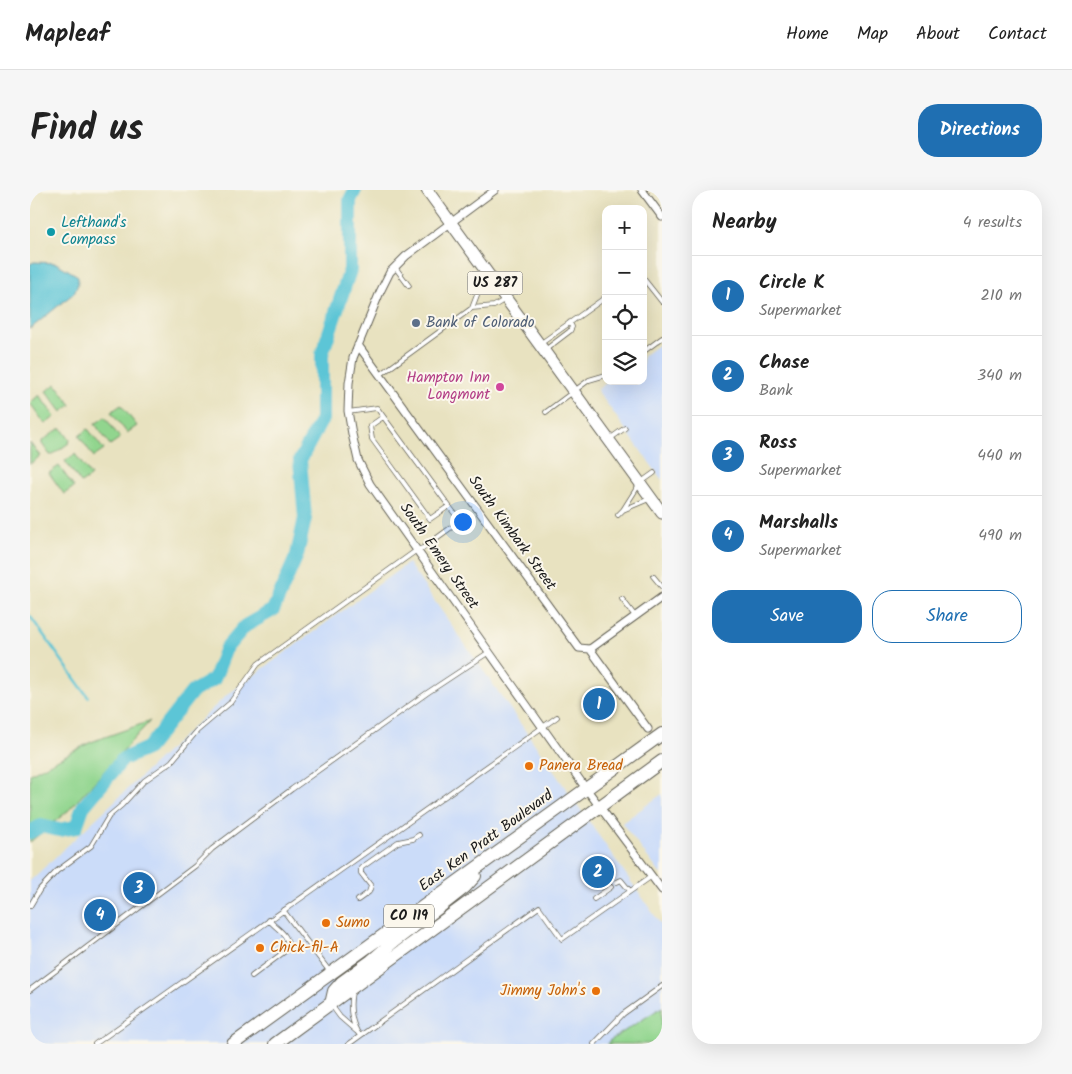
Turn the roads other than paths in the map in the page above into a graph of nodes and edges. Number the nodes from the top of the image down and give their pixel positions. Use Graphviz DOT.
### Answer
graph roads {
  1 [pos="427,190"];
  2 [pos="495,190"];
  3 [pos="642,190"];
  4 [pos="662,218"];
  5 [pos="450,222"];
  6 [pos="395,267"];
  7 [pos="490,276"];
  8 [pos="647,283"];
  9 [pos="409,286"];
  10 [pos="507,299"];
  11 [pos="602,300"];
  12 [pos="662,302"];
  13 [pos="472,308"];
  14 [pos="570,322"];
  15 [pos="662,338"];
  16 [pos="358,345"];
  17 [pos="542,347"];
  18 [pos="647,349"];
  19 [pos="380,375"];
  20 [pos="602,376"];
  21 [pos="574,392"];
  22 [pos="348,412"];
  23 [pos="546,412"];
  24 [pos="383,417"];
  25 [pos="625,428"];
  26 [pos="609,440"];
  27 [pos="654,473"];
  28 [pos="640,483"];
  29 [pos="651,498"];
  30 [pos="449,506"];
  31 [pos="623,510"];
  32 [pos="662,513"];
  33 [pos="618,515"];
  34 [pos="417,550"];
  35 [pos="653,576"];
  36 [pos="662,587"];
  37 [pos="662,597"];
  38 [pos="622,599"];
  39 [pos="635,616"];
  40 [pos="590,649"];
  41 [pos="490,652"];
  42 [pos="557,716"];
  43 [pos="542,727"];
  44 [pos="648,730"];
  45 [pos="662,734"];
  46 [pos="662,762"];
  47 [pos="586,788"];
  48 [pos="600,807"];
  49 [pos="419,835"];
  50 [pos="493,855"];
  51 [pos="652,876"];
  52 [pos="617,882"];
  53 [pos="611,886"];
  54 [pos="662,890"];
  55 [pos="630,891"];
  56 [pos="594,899"];
  57 [pos="358,900"];
  58 [pos="30,906"];
  59 [pos="284,910"];
  60 [pos="269,920"];
  61 [pos="331,973"];
  62 [pos="252,976"];
  63 [pos="662,986"];
  64 [pos="352,988"];
  65 [pos="30,990"];
  66 [pos="331,1004"];
  67 [pos="356,1030"];
  68 [pos="360,1036"];
  69 [pos="95,1044"];
  70 [pos="233,1044"];
  71 [pos="275,1044"];
  72 [pos="349,1044"];
  73 [pos="594,1044"];
  1 -- 5 [label="main road, US 287"];
  2 -- 5 [label="street, South Emery Street"];
  3 -- 4 [label="street"];
  5 -- 6 [label="street, South Emery Street"];
  5 -- 7 [label="main road, US 287"];
  6 -- 9 [label="lane"];
  6 -- 16 [label="street, South Emery Street"];
  7 -- 10 [label="main road, US 287"];
  7 -- 13 [label="lane"];
  8 -- 12 [label="lane"];
  10 -- 13 [label="lane"];
  10 -- 17 [label="main road, US 287"];
  11 -- 14 [label="lane"];
  13 -- 19 [label="lane"];
  14 -- 17 [label="lane"];
  14 -- 17 [label="lane"];
  15 -- 18 [label="lane"];
  16 -- 19 [label="street, South Kimbark Street"];
  16 -- 22 [label="street, South Emery Street"];
  17 -- 21 [label="main road, US 287"];
  19 -- 40 [label="street, South Kimbark Street"];
  20 -- 21 [label="lane"];
  21 -- 23 [label="lane"];
  21 -- 26 [label="main road, US 287"];
  22 -- 24 [label="lane"];
  22 -- 34 [label="street, South Emery Street"];
  24 -- 30 [label="lane"];
  24 -- 30 [label="lane"];
  25 -- 26 [label="lane"];
  26 -- 28 [label="main road, US 287"];
  27 -- 28 [label="lane"];
  28 -- 29 [label="main road, US 287"];
  28 -- 31 [label="lane"];
  29 -- 31 [label="lane"];
  29 -- 32 [label="main road, US 287"];
  30 -- 34 [label="lane"];
  31 -- 33 [label="lane"];
  34 -- 41 [label="street, South Emery Street"];
  34 -- 58 [label="lane"];
  35 -- 36 [label="lane"];
  37 -- 39 [label="street"];
  38 -- 39 [label="lane"];
  39 -- 40 [label="street"];
  40 -- 44 [label="street, South Kimbark Street"];
  41 -- 43 [label="street, South Emery Street"];
  41 -- 65 [label="lane"];
  42 -- 43 [label="lane"];
  43 -- 47 [label="street, South Emery Street"];
  43 -- 59 [label="lane"];
  45 -- 47 [label="highway, East Ken Pratt Boulevard / CO 119"];
  46 -- 48 [label="highway, CO 119"];
  47 -- 48 [label="street, South Emery Street"];
  47 -- 50 [label="highway, East Ken Pratt Boulevard / CO 119"];
  48 -- 51 [label="street, South Emery Street"];
  48 -- 64 [label="highway, CO 119"];
  49 -- 57 [label="lane"];
  50 -- 61 [label="highway, East Ken Pratt Boulevard / CO 119"];
  50 -- 66 [label="highway"];
  51 -- 54 [label="street, South Emery Street"];
  51 -- 55 [label="lane"];
  52 -- 55 [label="lane"];
  53 -- 56 [label="lane"];
  55 -- 68 [label="lane"];
  59 -- 60 [label="lane"];
  59 -- 61 [label="lane"];
  60 -- 62 [label="lane"];
  60 -- 69 [label="lane"];
  61 -- 70 [label="highway, East Ken Pratt Boulevard / CO 119"];
  63 -- 73 [label="lane"];
  64 -- 66 [label="highway, CO 119"];
  64 -- 67 [label="lane"];
  66 -- 67 [label="lane"];
  66 -- 71 [label="highway, CO 119"];
  67 -- 68 [label="lane"];
  68 -- 72 [label="lane"];
}
